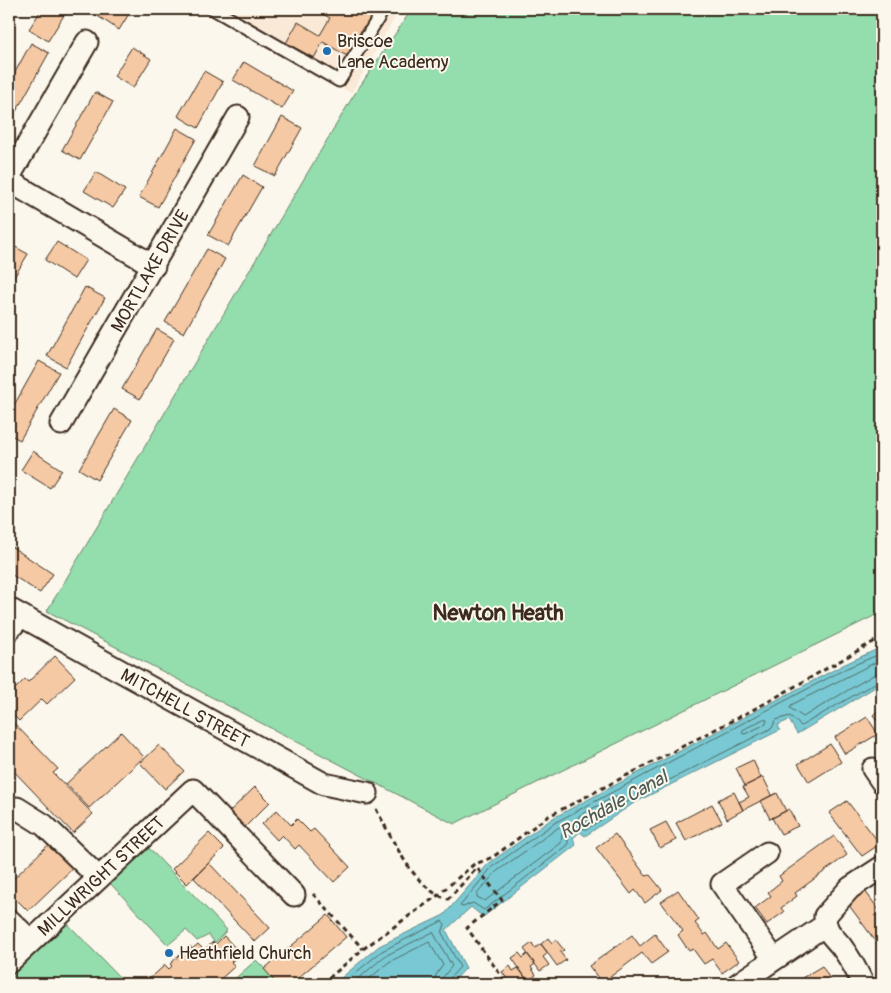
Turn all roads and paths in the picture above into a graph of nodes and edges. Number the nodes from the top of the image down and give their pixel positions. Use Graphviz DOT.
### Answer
graph roads {
  1 [pos="213,9"];
  2 [pos="384,9"];
  3 [pos="87,42"];
  4 [pos="238,117"];
  5 [pos="9,179"];
  6 [pos="154,266"];
  7 [pos="61,424"];
  8 [pos="17,614"];
  9 [pos="9,637"];
  10 [pos="882,637"];
  11 [pos="368,793"];
  12 [pos="17,808"];
  13 [pos="767,852"];
  14 [pos="882,867"];
  15 [pos="99,878"];
  16 [pos="294,895"];
  17 [pos="437,896"];
  18 [pos="9,920"];
  19 [pos="825,925"];
  20 [pos="31,941"];
  21 [pos="362,949"];
  22 [pos="774,959"];
  23 [pos="9,962"];
  24 [pos="322,984"];
  25 [pos="507,984"];
  26 [pos="738,984"];
  27 [pos="863,984"];
  1 -- 2 [label="lane"];
  3 -- 5 [label="street"];
  4 -- 6 [label="street, MORTLAKE DRIVE"];
  5 -- 6 [label="street"];
  6 -- 7 [label="street, MORTLAKE DRIVE"];
  8 -- 9 [label="lane"];
  8 -- 11 [label="street, MITCHELL STREET"];
  10 -- 17 [label="path"];
  11 -- 17 [label="path"];
  12 -- 15 [label="street"];
  13 -- 22 [label="street"];
  14 -- 19 [label="street"];
  15 -- 16 [label="street, MILLWRIGHT STREET"];
  15 -- 20 [label="street, MILLWRIGHT STREET"];
  16 -- 21 [label="path"];
  17 -- 21 [label="path"];
  17 -- 25 [label="path"];
  18 -- 20 [label="street"];
  19 -- 22 [label="street"];
  19 -- 27 [label="street"];
  20 -- 23 [label="street, MILLWRIGHT STREET"];
  21 -- 24 [label="path"];
  22 -- 26 [label="street"];
}
